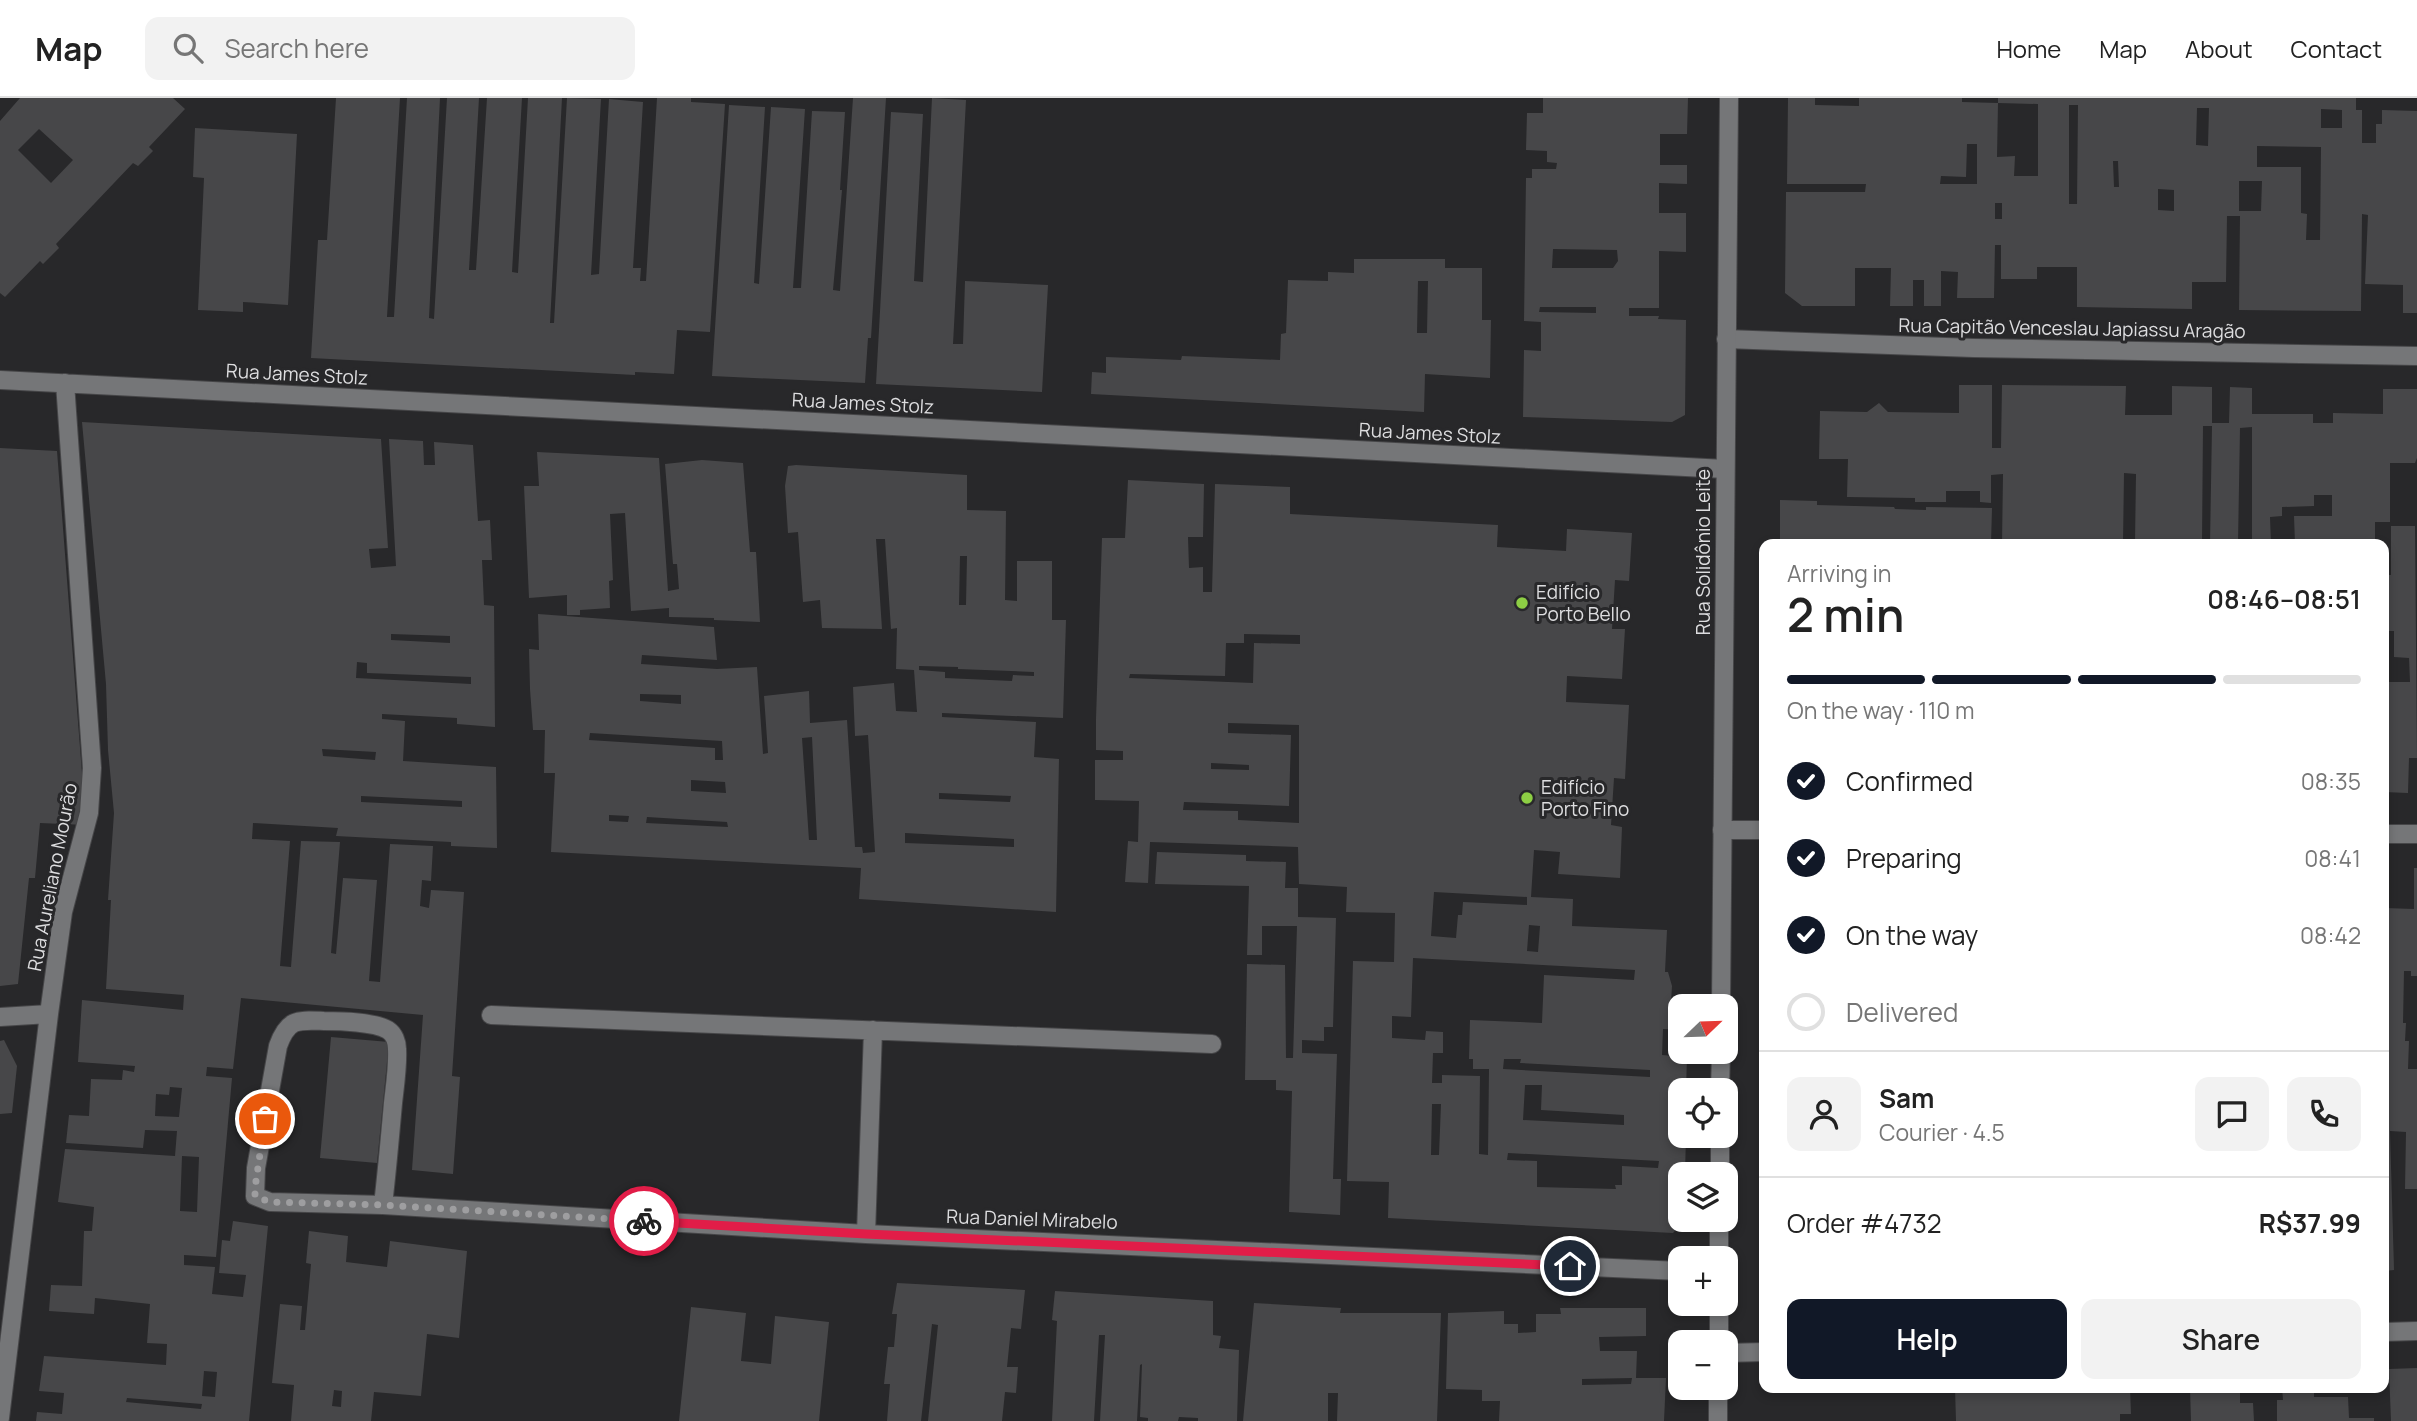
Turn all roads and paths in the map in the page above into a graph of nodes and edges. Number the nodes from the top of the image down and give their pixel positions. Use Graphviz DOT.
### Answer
graph roads {
  1 [pos="1729,98"];
  2 [pos="1726,339"];
  3 [pos="2417,356"];
  4 [pos="0,380"];
  5 [pos="65,383"];
  6 [pos="1725,469"];
  7 [pos="1722,830"];
  8 [pos="1759,830"];
  9 [pos="2389,834"];
  10 [pos="2417,834"];
  11 [pos="1721,994"];
  12 [pos="49,1014"];
  13 [pos="491,1015"];
  14 [pos="0,1017"];
  15 [pos="873,1030"];
  16 [pos="1212,1044"];
  17 [pos="383,1205"];
  18 [pos="866,1234"];
  19 [pos="1668,1270"];
  20 [pos="2417,1331"];
  21 [pos="2389,1332"];
  22 [pos="1759,1352"];
  23 [pos="1738,1353"];
  24 [pos="1718,1400"];
  25 [pos="0,1418"];
  26 [pos="1718,1421"];
  1 -- 2 [label="street, Rua Solidônio Leite"];
  2 -- 3 [label="street, Rua Capitão Venceslau Japiassu Aragão"];
  2 -- 6 [label="street, Rua Solidônio Leite"];
  4 -- 5 [label="street, Rua James Stolz"];
  5 -- 6 [label="street, Rua James Stolz"];
  5 -- 12 [label="street, Rua Aureliano Mourão"];
  6 -- 7 [label="street, Rua Solidônio Leite"];
  7 -- 8 [label="street"];
  7 -- 11 [label="street, Rua Solidônio Leite"];
  9 -- 10 [label="street"];
  12 -- 14 [label="street"];
  12 -- 25 [label="street, Rua Aureliano Mourão"];
  13 -- 15 [label="street"];
  15 -- 16 [label="street"];
  15 -- 18 [label="street"];
  17 -- 17 [label="street, Rua Daniel Mirabelo"];
  17 -- 18 [label="street, Rua Daniel Mirabelo"];
  18 -- 19 [label="street, Rua Daniel Mirabelo"];
  20 -- 21 [label="street"];
  22 -- 23 [label="street"];
  24 -- 26 [label="street"];
}
